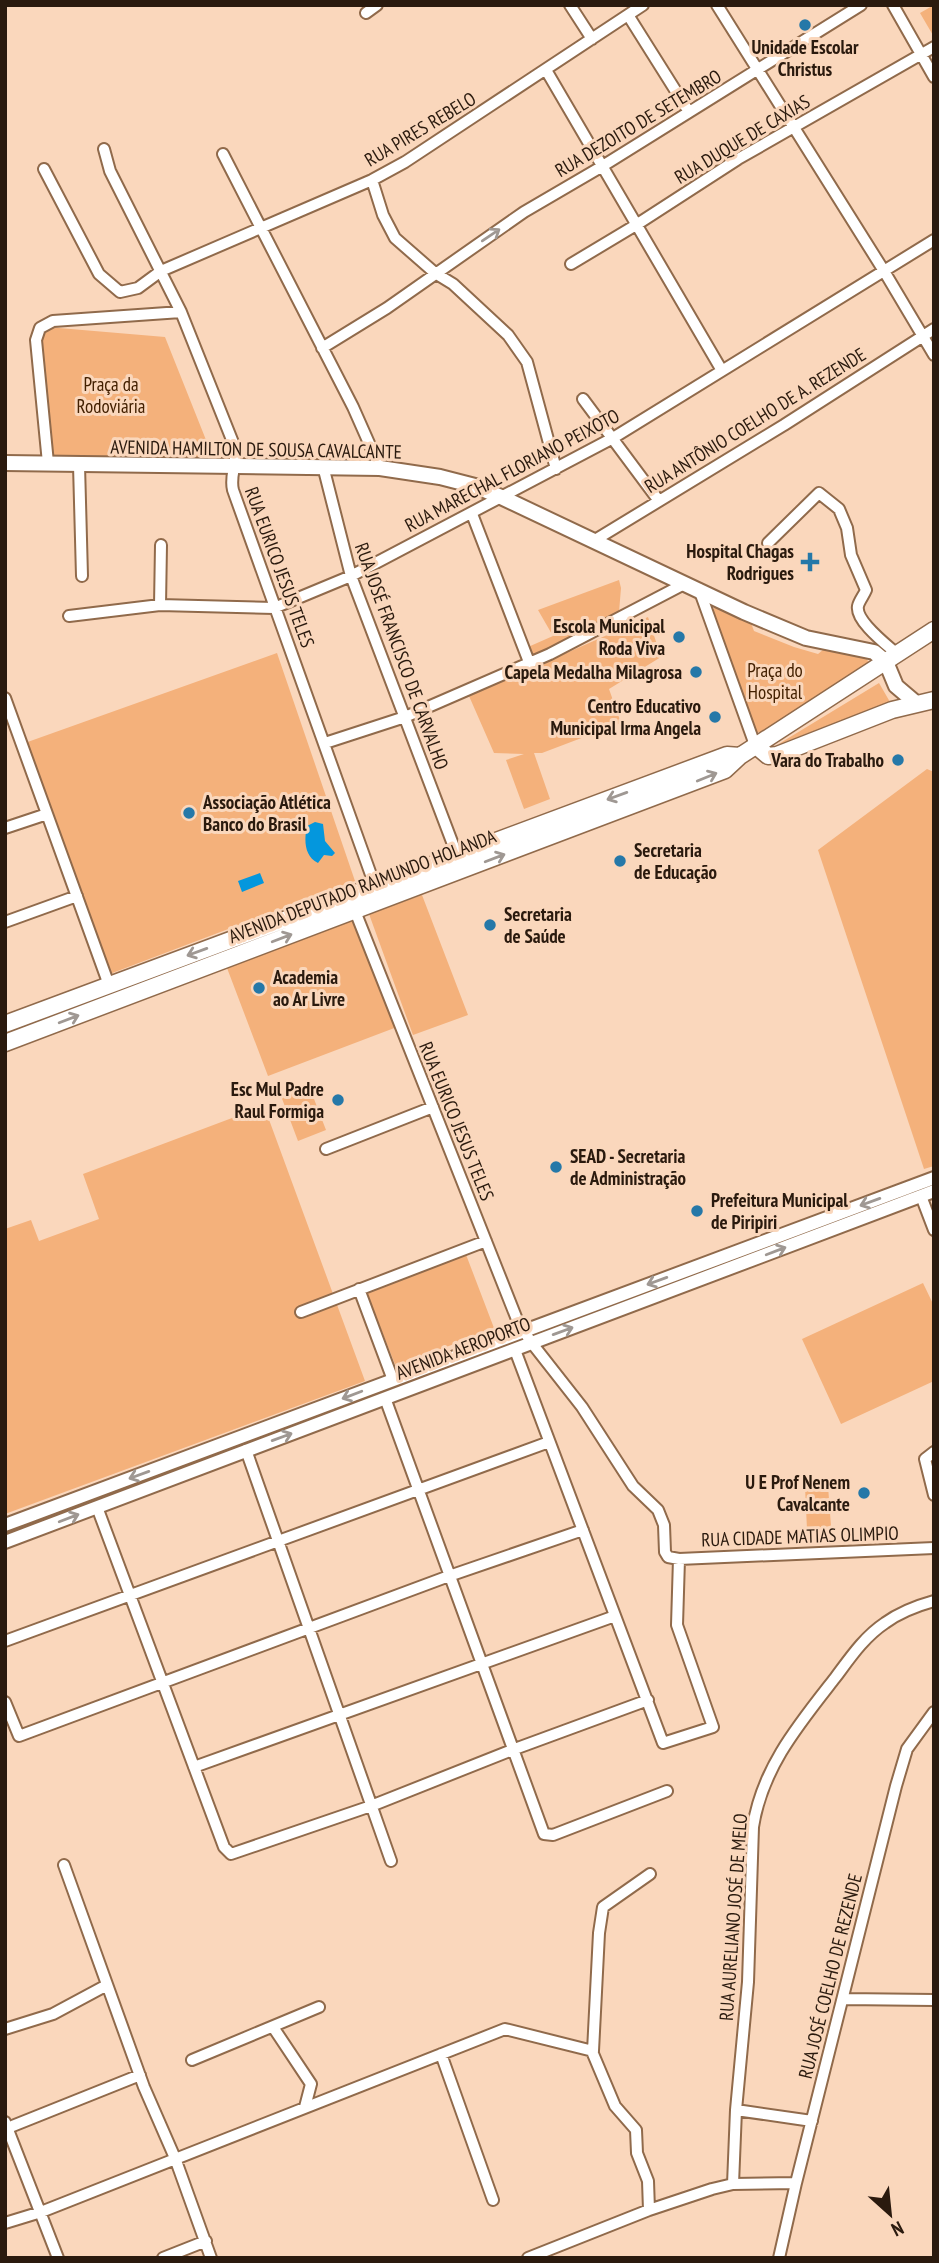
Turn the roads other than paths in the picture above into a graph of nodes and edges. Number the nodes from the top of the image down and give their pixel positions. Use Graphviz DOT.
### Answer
graph roads {
  1 [pos="377,5"];
  2 [pos="570,5"];
  3 [pos="643,5"];
  4 [pos="717,5"];
  5 [pos="861,5"];
  6 [pos="893,5"];
  7 [pos="366,13"];
  8 [pos="628,15"];
  9 [pos="592,39"];
  10 [pos="934,47"];
  11 [pos="920,55"];
  12 [pos="547,70"];
  13 [pos="757,71"];
  14 [pos="934,77"];
  15 [pos="689,112"];
  16 [pos="793,128"];
  17 [pos="104,149"];
  18 [pos="223,154"];
  19 [pos="601,167"];
  20 [pos="44,169"];
  21 [pos="372,180"];
  22 [pos="636,225"];
  23 [pos="259,227"];
  24 [pos="934,240"];
  25 [pos="570,264"];
  26 [pos="161,271"];
  27 [pos="884,271"];
  28 [pos="435,273"];
  29 [pos="181,312"];
  30 [pos="934,329"];
  31 [pos="922,336"];
  32 [pos="322,348"];
  33 [pos="934,355"];
  34 [pos="721,369"];
  35 [pos="583,399"];
  36 [pos="613,438"];
  37 [pos="5,463"];
  38 [pos="48,463"];
  39 [pos="79,465"];
  40 [pos="236,466"];
  41 [pos="323,466"];
  42 [pos="380,468"];
  43 [pos="556,469"];
  44 [pos="501,497"];
  45 [pos="659,501"];
  46 [pos="472,514"];
  47 [pos="595,540"];
  48 [pos="768,543"];
  49 [pos="161,545"];
  50 [pos="82,576"];
  51 [pos="351,576"];
  52 [pos="692,586"];
  53 [pos="160,605"];
  54 [pos="274,608"];
  55 [pos="69,616"];
  56 [pos="934,630"];
  57 [pos="892,658"];
  58 [pos="528,662"];
  59 [pos="896,686"];
  60 [pos="5,698"];
  61 [pos="934,700"];
  62 [pos="916,703"];
  63 [pos="892,710"];
  64 [pos="405,717"];
  65 [pos="325,743"];
  66 [pos="755,746"];
  67 [pos="733,759"];
  68 [pos="47,814"];
  69 [pos="5,828"];
  70 [pos="457,855"];
  71 [pos="375,886"];
  72 [pos="77,896"];
  73 [pos="355,911"];
  74 [pos="5,922"];
  75 [pos="163,964"];
  76 [pos="167,982"];
  77 [pos="109,985"];
  78 [pos="5,1024"];
  79 [pos="5,1043"];
  80 [pos="433,1107"];
  81 [pos="326,1149"];
  82 [pos="934,1178"];
  83 [pos="928,1194"];
  84 [pos="934,1230"];
  85 [pos="486,1241"];
  86 [pos="359,1289"];
  87 [pos="301,1312"];
  88 [pos="523,1331"];
  89 [pos="531,1342"];
  90 [pos="515,1350"];
  91 [pos="393,1380"];
  92 [pos="385,1398"];
  93 [pos="549,1442"];
  94 [pos="246,1450"];
  95 [pos="934,1452"];
  96 [pos="418,1490"];
  97 [pos="934,1495"];
  98 [pos="97,1507"];
  99 [pos="5,1525"];
  100 [pos="583,1530"];
  101 [pos="278,1541"];
  102 [pos="5,1542"];
  103 [pos="934,1548"];
  104 [pos="667,1557"];
  105 [pos="680,1559"];
  106 [pos="449,1576"];
  107 [pos="130,1596"];
  108 [pos="934,1601"];
  109 [pos="615,1616"];
  110 [pos="309,1629"];
  111 [pos="5,1641"];
  112 [pos="481,1665"];
  113 [pos="162,1682"];
  114 [pos="648,1700"];
  115 [pos="5,1702"];
  116 [pos="934,1712"];
  117 [pos="339,1714"];
  118 [pos="512,1750"];
  119 [pos="194,1767"];
  120 [pos="667,1791"];
  121 [pos="371,1806"];
  122 [pos="391,1861"];
  123 [pos="64,1865"];
  124 [pos="650,1874"];
  125 [pos="107,1985"];
  126 [pos="843,1998"];
  127 [pos="934,2000"];
  128 [pos="319,2007"];
  129 [pos="272,2027"];
  130 [pos="5,2029"];
  131 [pos="592,2050"];
  132 [pos="441,2054"];
  133 [pos="191,2060"];
  134 [pos="140,2075"];
  135 [pos="305,2107"];
  136 [pos="736,2110"];
  137 [pos="812,2121"];
  138 [pos="6,2126"];
  139 [pos="175,2158"];
  140 [pos="796,2182"];
  141 [pos="733,2184"];
  142 [pos="494,2200"];
  143 [pos="649,2210"];
  144 [pos="41,2212"];
  145 [pos="5,2223"];
  146 [pos="206,2241"];
  147 [pos="58,2258"];
  148 [pos="163,2258"];
  149 [pos="211,2258"];
  150 [pos="528,2258"];
  151 [pos="779,2258"];
  1 -- 7 [label="street"];
  2 -- 9 [label="street"];
  3 -- 8 [label="street, RUA PIRES REBELO"];
  4 -- 13 [label="street"];
  5 -- 13 [label="street, RUA DEZOITO DE SETEMBRO"];
  6 -- 11 [label="street"];
  8 -- 9 [label="street, RUA PIRES REBELO"];
  8 -- 15 [label="street"];
  9 -- 12 [label="street, RUA PIRES REBELO"];
  10 -- 11 [label="street, RUA DUQUE DE CAXIAS"];
  11 -- 14 [label="street"];
  11 -- 16 [label="street, RUA DUQUE DE CAXIAS"];
  12 -- 19 [label="street"];
  12 -- 21 [label="street, RUA PIRES REBELO"];
  13 -- 15 [label="street, RUA DEZOITO DE SETEMBRO"];
  13 -- 16 [label="street"];
  15 -- 19 [label="street, RUA DEZOITO DE SETEMBRO"];
  16 -- 22 [label="street, RUA DUQUE DE CAXIAS"];
  16 -- 27 [label="street"];
  17 -- 26 [label="street, RUA EURICO JESUS TELES"];
  18 -- 23 [label="street"];
  19 -- 22 [label="street"];
  28 -- 19 [label="street, RUA DEZOITO DE SETEMBRO, one-way"];
  20 -- 26 [label="street, RUA PIRES REBELO"];
  21 -- 23 [label="street, RUA PIRES REBELO"];
  21 -- 28 [label="street"];
  22 -- 25 [label="street, RUA DUQUE DE CAXIAS"];
  22 -- 34 [label="street"];
  23 -- 26 [label="street, RUA PIRES REBELO"];
  23 -- 32 [label="street"];
  24 -- 27 [label="street, RUA MARECHAL FLORIANO PEIXOTO"];
  26 -- 29 [label="street, RUA EURICO JESUS TELES"];
  27 -- 31 [label="street"];
  27 -- 34 [label="street, RUA MARECHAL FLORIANO PEIXOTO"];
  28 -- 32 [label="street, RUA DEZOITO DE SETEMBRO"];
  28 -- 43 [label="street"];
  29 -- 38 [label="street"];
  29 -- 40 [label="street, RUA EURICO JESUS TELES"];
  30 -- 31 [label="street, RUA ANTÔNIO COELHO DE A. REZENDE"];
  31 -- 33 [label="street"];
  31 -- 45 [label="street, RUA ANTÔNIO COELHO DE A. REZENDE"];
  32 -- 42 [label="street"];
  34 -- 36 [label="street, RUA MARECHAL FLORIANO PEIXOTO"];
  35 -- 36 [label="street"];
  36 -- 43 [label="street, RUA MARECHAL FLORIANO PEIXOTO"];
  36 -- 45 [label="street"];
  37 -- 38 [label="main road, AVENIDA HAMILTON DE SOUSA CAVALCANTE"];
  38 -- 39 [label="main road, AVENIDA HAMILTON DE SOUSA CAVALCANTE"];
  39 -- 40 [label="main road, AVENIDA HAMILTON DE SOUSA CAVALCANTE"];
  39 -- 50 [label="street"];
  40 -- 41 [label="main road, AVENIDA HAMILTON DE SOUSA CAVALCANTE"];
  40 -- 54 [label="street, RUA EURICO JESUS TELES"];
  41 -- 42 [label="main road, AVENIDA HAMILTON DE SOUSA CAVALCANTE"];
  41 -- 51 [label="street, RUA JOSÉ FRANCISCO DE CARVALHO"];
  42 -- 44 [label="main road, AVENIDA HAMILTON DE SOUSA CAVALCANTE"];
  43 -- 44 [label="street, RUA MARECHAL FLORIANO PEIXOTO"];
  44 -- 46 [label="street, RUA MARECHAL FLORIANO PEIXOTO"];
  44 -- 47 [label="main road, AVENIDA HAMILTON DE SOUSA CAVALCANTE"];
  45 -- 47 [label="street, RUA ANTÔNIO COELHO DE A. REZENDE"];
  46 -- 51 [label="street, RUA MARECHAL FLORIANO PEIXOTO"];
  46 -- 58 [label="street"];
  47 -- 52 [label="main road, AVENIDA HAMILTON DE SOUSA CAVALCANTE"];
  48 -- 57 [label="street"];
  49 -- 53 [label="street"];
  51 -- 54 [label="street, RUA MARECHAL FLORIANO PEIXOTO"];
  51 -- 64 [label="street, RUA JOSÉ FRANCISCO DE CARVALHO"];
  52 -- 57 [label="main road, AVENIDA HAMILTON DE SOUSA CAVALCANTE"];
  52 -- 58 [label="street"];
  52 -- 66 [label="street"];
  53 -- 54 [label="street, RUA MARECHAL FLORIANO PEIXOTO"];
  53 -- 55 [label="street, RUA MARECHAL FLORIANO PEIXOTO"];
  54 -- 65 [label="street, RUA EURICO JESUS TELES"];
  56 -- 57 [label="main road"];
  57 -- 59 [label="main road"];
  57 -- 66 [label="main road"];
  58 -- 64 [label="street"];
  59 -- 62 [label="main road"];
  59 -- 63 [label="main road"];
  60 -- 68 [label="street"];
  61 -- 62 [label="main road"];
  62 -- 63 [label="main road"];
  63 -- 66 [label="main road"];
  64 -- 65 [label="street"];
  64 -- 70 [label="street, RUA JOSÉ FRANCISCO DE CARVALHO"];
  65 -- 71 [label="street, RUA EURICO JESUS TELES"];
  66 -- 67 [label="main road"];
  67 -- 70 [label="main road, AVENIDA DEPUTADO RAIMUNDO HOLANDA, one-way"];
  73 -- 67 [label="main road, AVENIDA DEPUTADO RAIMUNDO HOLANDA, one-way"];
  68 -- 69 [label="street"];
  68 -- 72 [label="street"];
  70 -- 71 [label="main road, AVENIDA DEPUTADO RAIMUNDO HOLANDA"];
  71 -- 75 [label="main road, AVENIDA DEPUTADO RAIMUNDO HOLANDA, one-way"];
  72 -- 74 [label="street"];
  72 -- 77 [label="street"];
  76 -- 73 [label="main road, AVENIDA DEPUTADO RAIMUNDO HOLANDA, one-way"];
  73 -- 80 [label="street, RUA EURICO JESUS TELES"];
  75 -- 76 [label="main road"];
  75 -- 77 [label="main road, AVENIDA DEPUTADO RAIMUNDO HOLANDA"];
  79 -- 76 [label="main road, AVENIDA DEPUTADO RAIMUNDO HOLANDA, one-way"];
  77 -- 78 [label="main road, AVENIDA DEPUTADO RAIMUNDO HOLANDA"];
  80 -- 81 [label="street"];
  80 -- 85 [label="street, RUA EURICO JESUS TELES"];
  82 -- 88 [label="street, AVENIDA AEROPORTO, one-way"];
  83 -- 84 [label="street"];
  89 -- 83 [label="street, AVENIDA AEROPORTO, one-way"];
  85 -- 86 [label="street"];
  85 -- 88 [label="street, RUA EURICO JESUS TELES"];
  86 -- 87 [label="street"];
  86 -- 91 [label="street"];
  88 -- 89 [label="street, RUA EURICO JESUS TELES"];
  88 -- 91 [label="street, AVENIDA AEROPORTO"];
  89 -- 90 [label="street, AVENIDA AEROPORTO"];
  89 -- 104 [label="street, RUA EURICO JESUS TELES"];
  90 -- 92 [label="street, AVENIDA AEROPORTO"];
  90 -- 93 [label="street"];
  91 -- 99 [label="street, AVENIDA AEROPORTO, one-way"];
  94 -- 92 [label="street, AVENIDA AEROPORTO, one-way"];
  92 -- 96 [label="street"];
  93 -- 96 [label="street"];
  93 -- 100 [label="street"];
  94 -- 98 [label="street, AVENIDA AEROPORTO"];
  94 -- 101 [label="street"];
  95 -- 97 [label="street"];
  96 -- 101 [label="street"];
  96 -- 106 [label="street"];
  102 -- 98 [label="street, AVENIDA AEROPORTO, one-way"];
  98 -- 107 [label="street"];
  100 -- 106 [label="street"];
  100 -- 109 [label="street"];
  101 -- 107 [label="street"];
  101 -- 110 [label="street"];
  103 -- 105 [label="street, RUA CIDADE MATIAS OLIMPIO"];
  104 -- 105 [label="street, RUA CIDADE MATIAS OLIMPIO"];
  105 -- 114 [label="street"];
  106 -- 110 [label="street"];
  106 -- 112 [label="street"];
  107 -- 111 [label="street"];
  107 -- 113 [label="street"];
  108 -- 136 [label="street, RUA AURELIANO JOSÉ DE MELO"];
  109 -- 112 [label="street"];
  109 -- 114 [label="street"];
  110 -- 113 [label="street"];
  110 -- 117 [label="street"];
  112 -- 117 [label="street"];
  112 -- 118 [label="street"];
  113 -- 115 [label="street"];
  113 -- 119 [label="street"];
  114 -- 118 [label="street"];
  116 -- 126 [label="street, RUA JOSÉ COELHO DE REZENDE"];
  117 -- 119 [label="street"];
  117 -- 121 [label="street"];
  118 -- 120 [label="street"];
  118 -- 121 [label="street"];
  119 -- 121 [label="street"];
  121 -- 122 [label="street"];
  123 -- 125 [label="street"];
  124 -- 131 [label="street"];
  125 -- 130 [label="street"];
  125 -- 134 [label="street"];
  126 -- 127 [label="street"];
  126 -- 137 [label="street, RUA JOSÉ COELHO DE REZENDE"];
  128 -- 129 [label="street"];
  129 -- 133 [label="street"];
  129 -- 135 [label="street"];
  131 -- 132 [label="street"];
  131 -- 143 [label="street"];
  132 -- 135 [label="street"];
  132 -- 142 [label="street"];
  134 -- 138 [label="street"];
  134 -- 139 [label="street"];
  135 -- 139 [label="street"];
  136 -- 137 [label="street"];
  136 -- 141 [label="street, RUA AURELIANO JOSÉ DE MELO"];
  137 -- 140 [label="street, RUA JOSÉ COELHO DE REZENDE"];
  138 -- 144 [label="street"];
  139 -- 144 [label="street"];
  139 -- 146 [label="street"];
  140 -- 141 [label="street"];
  140 -- 151 [label="street, RUA JOSÉ COELHO DE REZENDE"];
  141 -- 143 [label="street"];
  143 -- 150 [label="street"];
  144 -- 145 [label="street"];
  144 -- 147 [label="street"];
  146 -- 148 [label="street"];
  146 -- 149 [label="street"];
}
